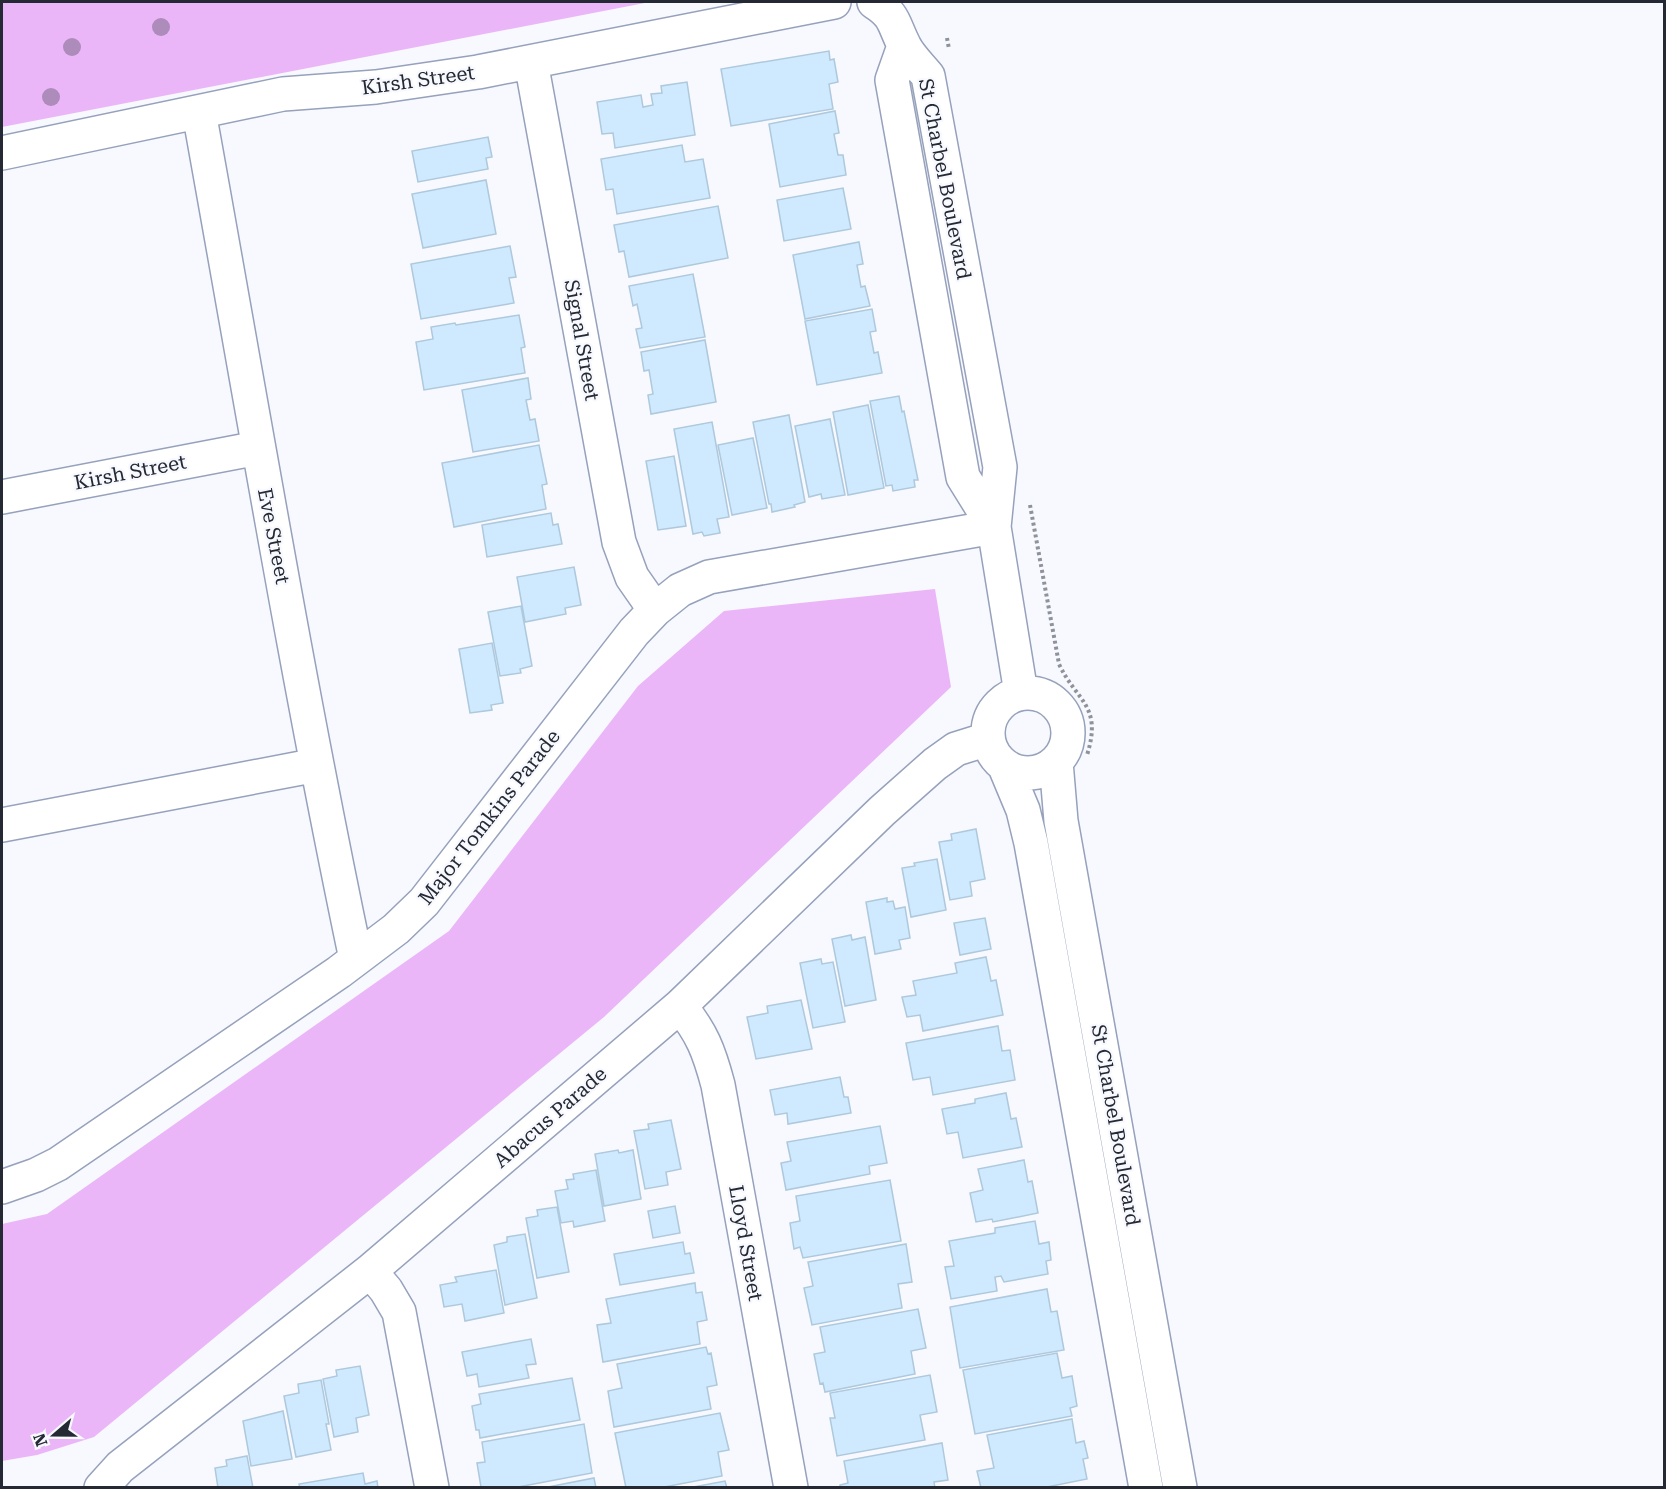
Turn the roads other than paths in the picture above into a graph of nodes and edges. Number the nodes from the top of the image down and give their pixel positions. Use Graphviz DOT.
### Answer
graph roads {
  1 [pos="834,2"];
  2 [pos="874,2"];
  3 [pos="531,62"];
  4 [pos="199,112"];
  5 [pos="2,153"];
  6 [pos="258,448"];
  7 [pos="2,497"];
  8 [pos="994,528"];
  9 [pos="655,610"];
  10 [pos="1021,693"];
  11 [pos="988,738"];
  12 [pos="1056,762"];
  13 [pos="317,765"];
  14 [pos="1005,767"];
  15 [pos="2,825"];
  16 [pos="356,959"];
  17 [pos="680,1006"];
  18 [pos="2,1187"];
  19 [pos="370,1271"];
  20 [pos="101,1488"];
  21 [pos="432,1488"];
  22 [pos="791,1488"];
  23 [pos="1146,1488"];
  24 [pos="1180,1488"];
  1 -- 3 [label="street, Kirsh Street"];
  2 -- 8 [label="street, St Charbel Boulevard"];
  3 -- 4 [label="street, Kirsh Street"];
  3 -- 9 [label="street, Signal Street"];
  4 -- 5 [label="street, Kirsh Street"];
  4 -- 6 [label="street, Eve Street"];
  6 -- 7 [label="street, Kirsh Street"];
  6 -- 13 [label="street, Eve Street"];
  8 -- 9 [label="street, Major Tomkins Parade"];
  8 -- 10 [label="street, St Charbel Boulevard"];
  9 -- 16 [label="street, Major Tomkins Parade"];
  10 -- 11 [label="street"];
  10 -- 12 [label="street"];
  11 -- 14 [label="street"];
  11 -- 17 [label="street, Abacus Parade"];
  12 -- 14 [label="street"];
  12 -- 24 [label="street, St Charbel Boulevard"];
  13 -- 15 [label="street"];
  13 -- 16 [label="street, Eve Street"];
  14 -- 23 [label="street, St Charbel Boulevard"];
  16 -- 18 [label="street, Major Tomkins Parade"];
  17 -- 19 [label="street, Abacus Parade"];
  17 -- 22 [label="street, Lloyd Street"];
  19 -- 20 [label="street, Abacus Parade"];
  19 -- 21 [label="street"];
}
